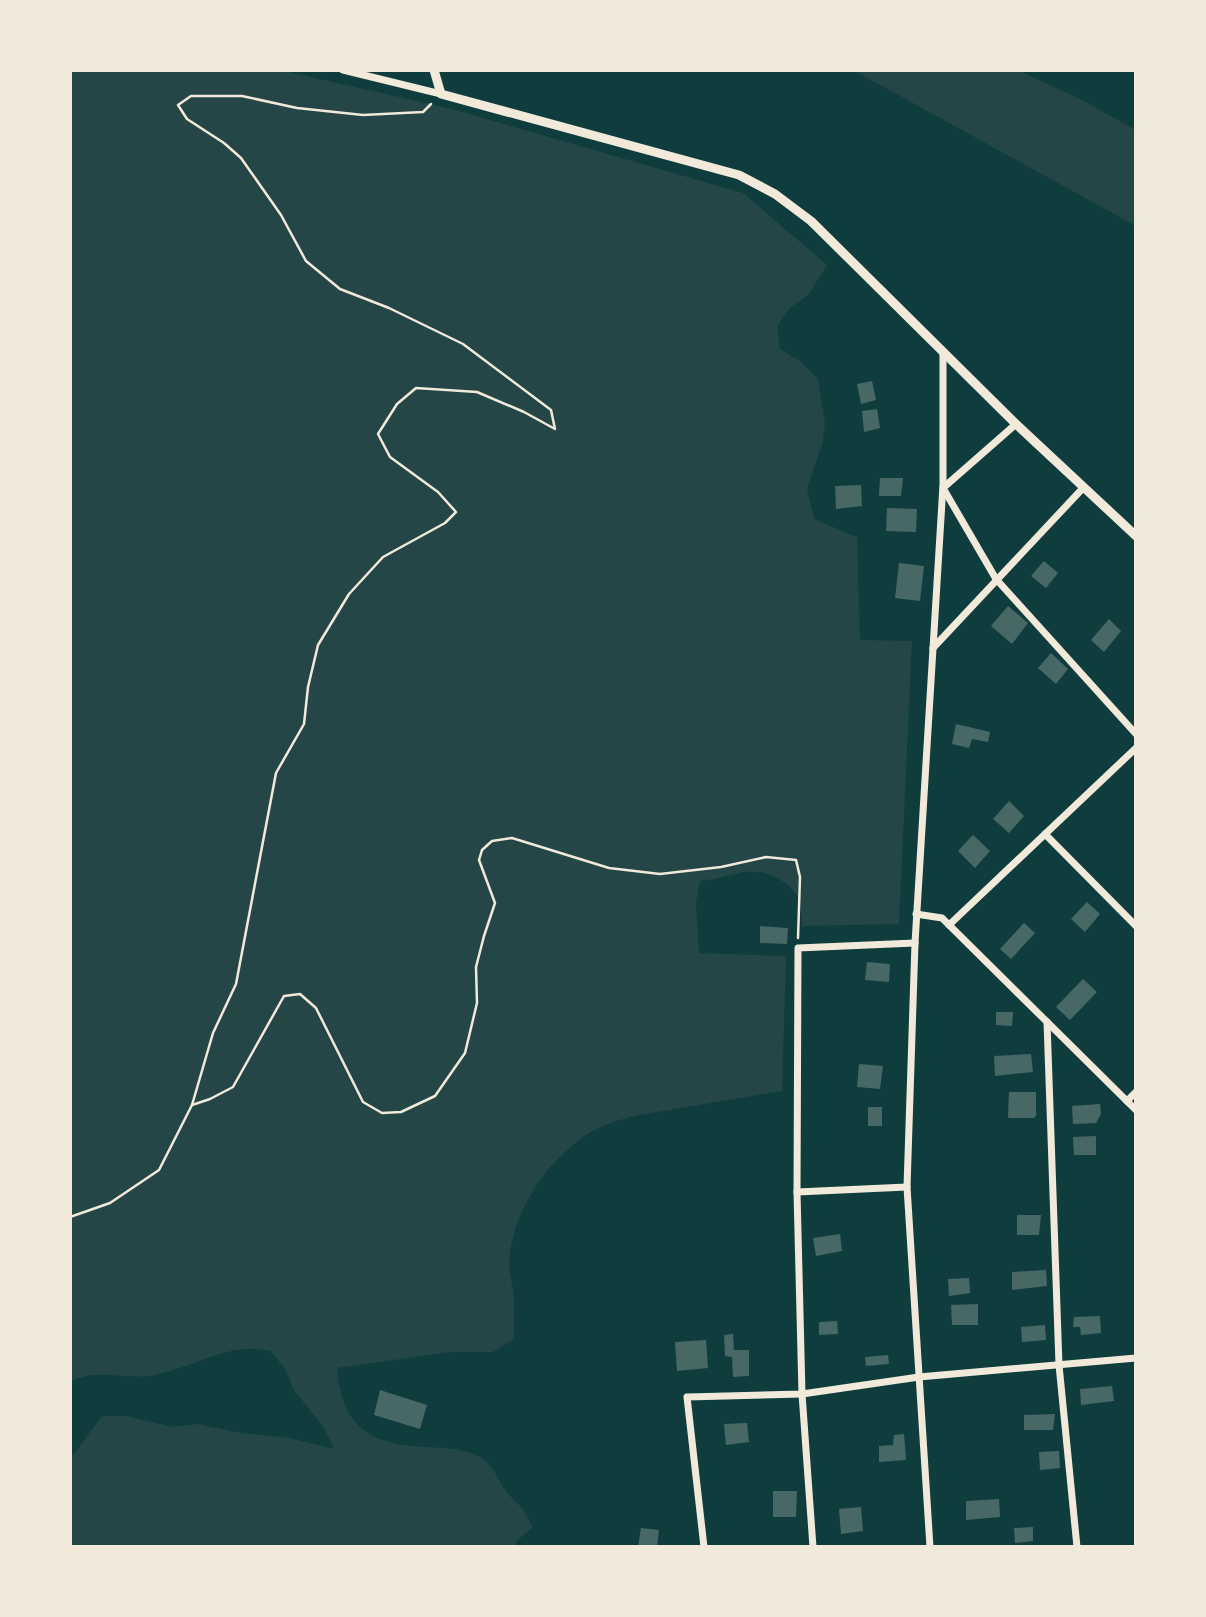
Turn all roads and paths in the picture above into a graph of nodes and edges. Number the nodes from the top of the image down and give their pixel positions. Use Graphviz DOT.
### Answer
graph roads {
  1 [pos="343,70"];
  2 [pos="434,70"];
  3 [pos="441,94"];
  4 [pos="943,352"];
  5 [pos="1016,425"];
  6 [pos="1084,487"];
  7 [pos="943,488"];
  8 [pos="1136,537"];
  9 [pos="996,579"];
  10 [pos="933,648"];
  11 [pos="1136,734"];
  12 [pos="1136,748"];
  13 [pos="1045,834"];
  14 [pos="916,914"];
  15 [pos="949,925"];
  16 [pos="1136,926"];
  17 [pos="915,943"];
  18 [pos="798,948"];
  19 [pos="1047,1022"];
  20 [pos="1136,1092"];
  21 [pos="1127,1101"];
  22 [pos="192,1105"];
  23 [pos="1136,1110"];
  24 [pos="907,1187"];
  25 [pos="797,1192"];
  26 [pos="70,1217"];
  27 [pos="1136,1358"];
  28 [pos="1059,1365"];
  29 [pos="919,1377"];
  30 [pos="802,1394"];
  31 [pos="704,1547"];
  32 [pos="813,1547"];
  33 [pos="930,1547"];
  34 [pos="1076,1547"];
  1 -- 3 [label="street"];
  2 -- 3 [label="street"];
  3 -- 4 [label="street"];
  3 -- 22 [label="path"];
  4 -- 5 [label="street"];
  4 -- 7 [label="street"];
  5 -- 6 [label="street"];
  5 -- 7 [label="street"];
  6 -- 8 [label="street"];
  6 -- 9 [label="street"];
  7 -- 9 [label="street"];
  7 -- 10 [label="street"];
  9 -- 10 [label="street"];
  9 -- 11 [label="street"];
  10 -- 14 [label="street"];
  12 -- 13 [label="street"];
  13 -- 15 [label="street"];
  13 -- 16 [label="street"];
  14 -- 15 [label="street"];
  14 -- 17 [label="street"];
  15 -- 19 [label="street"];
  17 -- 18 [label="street"];
  17 -- 24 [label="street"];
  18 -- 22 [label="path"];
  18 -- 25 [label="street"];
  19 -- 21 [label="street"];
  19 -- 28 [label="street"];
  20 -- 21 [label="street"];
  21 -- 23 [label="street"];
  22 -- 26 [label="path"];
  24 -- 25 [label="street"];
  24 -- 29 [label="street"];
  25 -- 30 [label="street"];
  27 -- 28 [label="street"];
  28 -- 29 [label="street"];
  28 -- 34 [label="street"];
  29 -- 30 [label="street"];
  29 -- 33 [label="street"];
  30 -- 31 [label="street"];
  30 -- 32 [label="street"];
}
